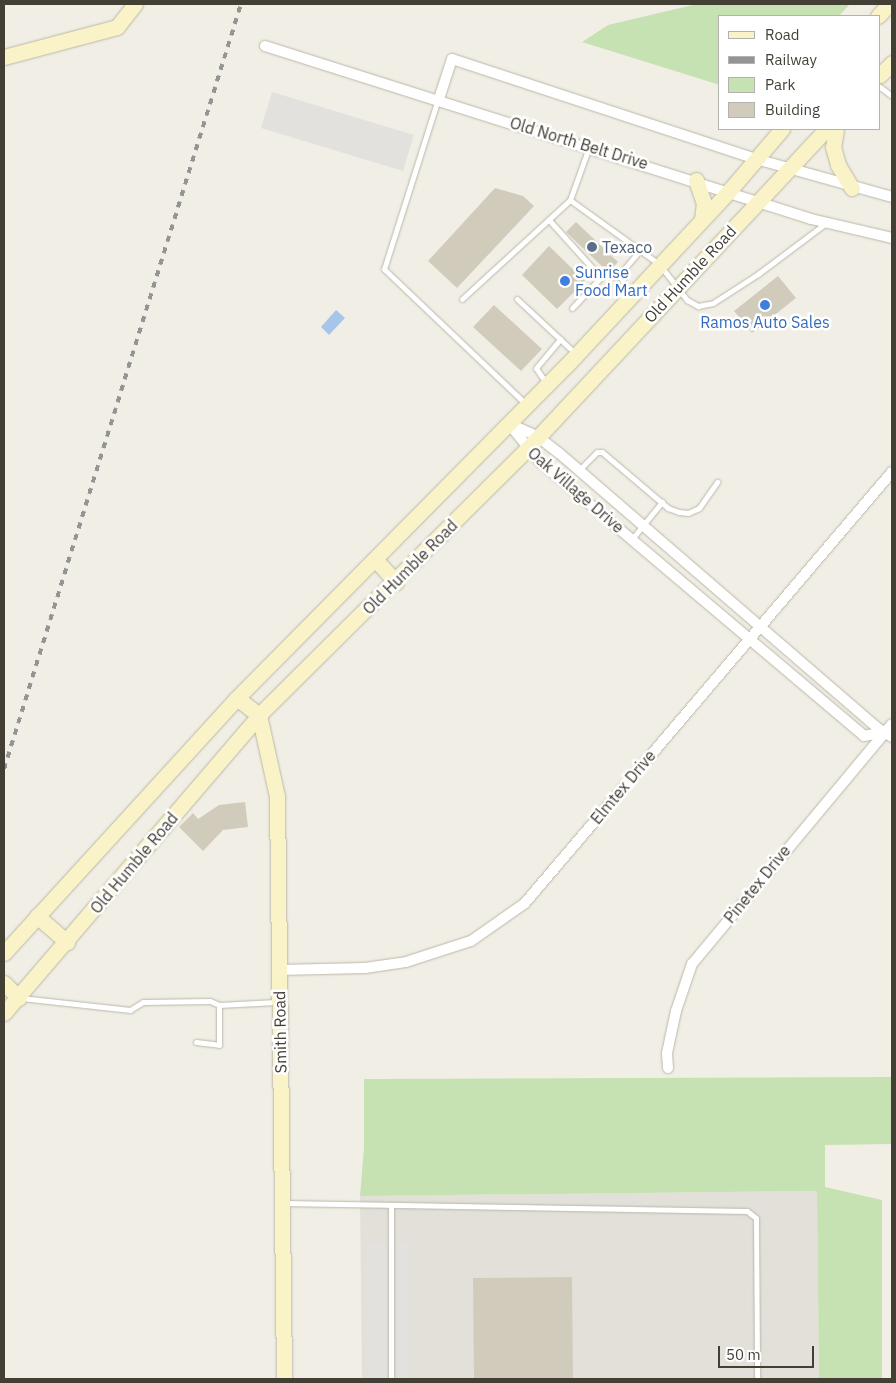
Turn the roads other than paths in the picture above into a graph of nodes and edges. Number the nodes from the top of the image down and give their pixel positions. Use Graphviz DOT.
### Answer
graph roads {
  1 [pos="135,4"];
  2 [pos="266,46"];
  3 [pos="4,57"];
  4 [pos="892,63"];
  5 [pos="881,74"];
  6 [pos="881,88"];
  7 [pos="892,96"];
  8 [pos="439,99"];
  9 [pos="781,130"];
  10 [pos="825,130"];
  11 [pos="836,130"];
  12 [pos="590,146"];
  13 [pos="756,159"];
  14 [pos="788,168"];
  15 [pos="696,180"];
  16 [pos="852,188"];
  17 [pos="729,190"];
  18 [pos="892,197"];
  19 [pos="570,200"];
  20 [pos="758,201"];
  21 [pos="702,219"];
  22 [pos="549,220"];
  23 [pos="826,222"];
  24 [pos="892,238"];
  25 [pos="640,250"];
  26 [pos="659,264"];
  27 [pos="602,276"];
  28 [pos="620,277"];
  29 [pos="678,287"];
  30 [pos="628,298"];
  31 [pos="462,299"];
  32 [pos="517,299"];
  33 [pos="572,308"];
  34 [pos="560,339"];
  35 [pos="576,355"];
  36 [pos="548,385"];
  37 [pos="528,406"];
  38 [pos="510,424"];
  39 [pos="538,436"];
  40 [pos="527,449"];
  41 [pos="579,470"];
  42 [pos="892,472"];
  43 [pos="717,482"];
  44 [pos="662,502"];
  45 [pos="643,525"];
  46 [pos="632,539"];
  47 [pos="376,560"];
  48 [pos="396,582"];
  49 [pos="759,626"];
  50 [pos="749,637"];
  51 [pos="237,698"];
  52 [pos="259,715"];
  53 [pos="890,731"];
  54 [pos="37,916"];
  55 [pos="67,942"];
  56 [pos="4,953"];
  57 [pos="279,970"];
  58 [pos="4,983"];
  59 [pos="19,998"];
  60 [pos="280,1002"];
  61 [pos="219,1005"];
  62 [pos="4,1013"];
  63 [pos="196,1042"];
  64 [pos="668,1068"];
  65 [pos="282,1203"];
  66 [pos="391,1205"];
  67 [pos="284,1379"];
  68 [pos="391,1379"];
  69 [pos="757,1379"];
  1 -- 3 [label="main road"];
  2 -- 8 [label="street, Old North Belt Drive"];
  4 -- 5 [label="main road"];
  6 -- 7 [label="lane"];
  8 -- 12 [label="street, Old North Belt Drive"];
  8 -- 13 [label="street"];
  8 -- 37 [label="lane"];
  9 -- 13 [label="main road, Old Humble Road"];
  10 -- 14 [label="main road, Old Humble Road"];
  11 -- 16 [label="main road"];
  12 -- 15 [label="street, Old North Belt Drive"];
  12 -- 19 [label="lane"];
  13 -- 14 [label="street"];
  13 -- 17 [label="main road, Old Humble Road"];
  14 -- 16 [label="street"];
  14 -- 20 [label="main road, Old Humble Road"];
  15 -- 17 [label="street, Old North Belt Drive"];
  15 -- 21 [label="main road"];
  16 -- 18 [label="street"];
  17 -- 20 [label="street, Old North Belt Drive"];
  17 -- 21 [label="main road, Old Humble Road"];
  19 -- 22 [label="lane"];
  19 -- 25 [label="lane"];
  20 -- 23 [label="street, Old North Belt Drive"];
  20 -- 29 [label="main road, Old Humble Road"];
  21 -- 26 [label="main road, Old Humble Road"];
  22 -- 27 [label="lane"];
  22 -- 31 [label="lane"];
  23 -- 24 [label="street, Old North Belt Drive"];
  23 -- 29 [label="lane"];
  25 -- 26 [label="lane"];
  25 -- 28 [label="lane"];
  26 -- 29 [label="lane"];
  26 -- 30 [label="main road, Old Humble Road"];
  27 -- 28 [label="lane"];
  27 -- 33 [label="lane"];
  28 -- 30 [label="lane"];
  29 -- 39 [label="main road, Old Humble Road"];
  30 -- 35 [label="main road, Old Humble Road"];
  32 -- 34 [label="lane"];
  34 -- 35 [label="lane"];
  34 -- 36 [label="lane"];
  35 -- 36 [label="main road, Old Humble Road"];
  36 -- 37 [label="main road, Old Humble Road"];
  37 -- 38 [label="main road, Old Humble Road"];
  38 -- 39 [label="street, Oak Village Drive"];
  38 -- 40 [label="street, Oak Village Drive"];
  38 -- 47 [label="main road, Old Humble Road"];
  39 -- 40 [label="main road, Old Humble Road"];
  39 -- 41 [label="street, Oak Village Drive"];
  40 -- 46 [label="street, Oak Village Drive"];
  40 -- 48 [label="main road, Old Humble Road"];
  41 -- 44 [label="lane"];
  41 -- 45 [label="street, Oak Village Drive"];
  42 -- 49 [label="street, Elmtex Drive"];
  43 -- 44 [label="lane"];
  44 -- 45 [label="lane"];
  45 -- 46 [label="lane"];
  45 -- 49 [label="street, Oak Village Drive"];
  46 -- 50 [label="street, Oak Village Drive"];
  47 -- 48 [label="main road"];
  47 -- 51 [label="main road, Old Humble Road"];
  48 -- 52 [label="main road, Old Humble Road"];
  49 -- 50 [label="street, Elmtex Drive"];
  49 -- 53 [label="street, Oak Village Drive"];
  50 -- 53 [label="street, Oak Village Drive"];
  50 -- 57 [label="street, Elmtex Drive"];
  51 -- 52 [label="main road"];
  51 -- 54 [label="main road, Old Humble Road"];
  52 -- 55 [label="main road, Old Humble Road"];
  52 -- 57 [label="main road, Smith Road"];
  53 -- 64 [label="street, Pinetex Drive"];
  54 -- 55 [label="main road"];
  54 -- 56 [label="main road, Old Humble Road"];
  55 -- 59 [label="main road, Old Humble Road"];
  57 -- 60 [label="main road, Smith Road"];
  58 -- 59 [label="main road"];
  59 -- 61 [label="lane"];
  59 -- 62 [label="main road, Old Humble Road"];
  60 -- 61 [label="lane"];
  60 -- 65 [label="main road, Smith Road"];
  61 -- 63 [label="lane"];
  65 -- 66 [label="lane"];
  65 -- 67 [label="main road, Smith Road"];
  66 -- 68 [label="lane"];
  66 -- 69 [label="lane"];
}
